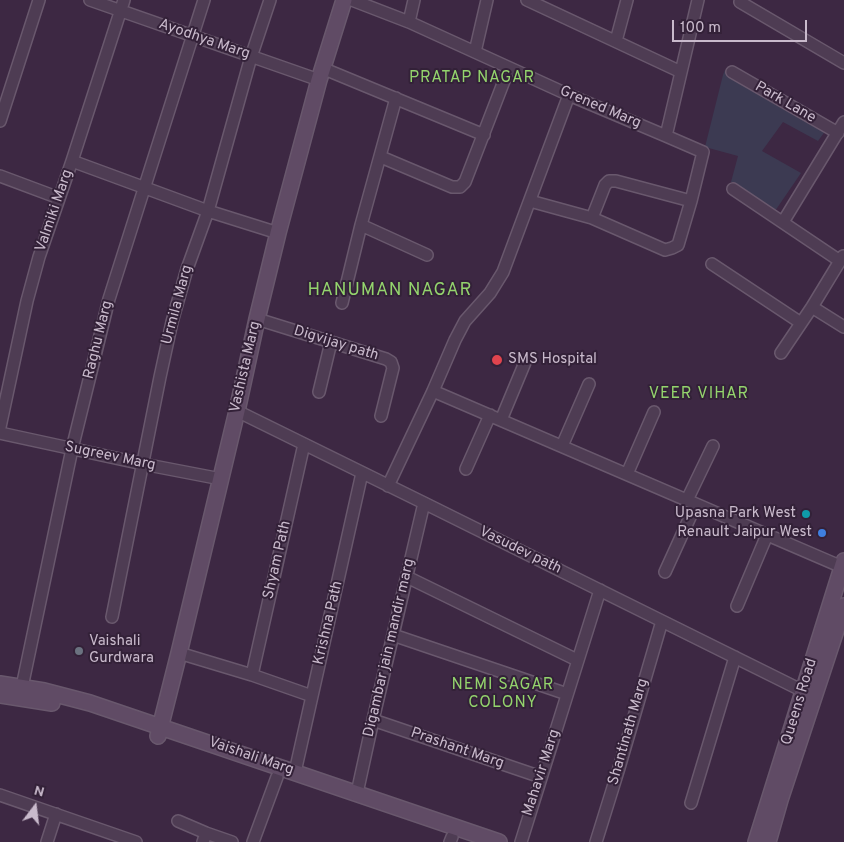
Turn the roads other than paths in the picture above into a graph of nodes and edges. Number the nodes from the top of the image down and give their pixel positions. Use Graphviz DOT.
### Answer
graph roads {
  1 [pos="39,0"];
  2 [pos="90,0"];
  3 [pos="204,0"];
  4 [pos="270,0"];
  5 [pos="344,0"];
  6 [pos="352,0"];
  7 [pos="414,0"];
  8 [pos="486,0"];
  9 [pos="527,0"];
  10 [pos="627,0"];
  11 [pos="698,0"];
  12 [pos="740,2"];
  13 [pos="122,5"];
  14 [pos="409,22"];
  15 [pos="193,36"];
  16 [pos="616,41"];
  17 [pos="475,52"];
  18 [pos="251,57"];
  19 [pos="844,63"];
  20 [pos="509,68"];
  21 [pos="681,72"];
  22 [pos="732,72"];
  23 [pos="321,74"];
  24 [pos="569,95"];
  25 [pos="396,98"];
  26 [pos="0,121"];
  27 [pos="844,122"];
  28 [pos="838,133"];
  29 [pos="484,135"];
  30 [pos="666,136"];
  31 [pos="380,157"];
  32 [pos="72,161"];
  33 [pos="0,176"];
  34 [pos="145,187"];
  35 [pos="733,189"];
  36 [pos="59,198"];
  37 [pos="691,200"];
  38 [pos="530,201"];
  39 [pos="208,211"];
  40 [pos="592,218"];
  41 [pos="783,222"];
  42 [pos="361,225"];
  43 [pos="278,233"];
  44 [pos="427,255"];
  45 [pos="842,258"];
  46 [pos="712,264"];
  47 [pos="342,303"];
  48 [pos="812,307"];
  49 [pos="257,320"];
  50 [pos="801,323"];
  51 [pos="844,327"];
  52 [pos="331,342"];
  53 [pos="781,353"];
  54 [pos="526,360"];
  55 [pos="589,384"];
  56 [pos="433,391"];
  57 [pos="319,392"];
  58 [pos="237,411"];
  59 [pos="654,412"];
  60 [pos="381,416"];
  61 [pos="496,418"];
  62 [pos="0,427"];
  63 [pos="0,433"];
  64 [pos="304,444"];
  65 [pos="562,446"];
  66 [pos="713,446"];
  67 [pos="72,449"];
  68 [pos="143,464"];
  69 [pos="466,469"];
  70 [pos="362,473"];
  71 [pos="628,474"];
  72 [pos="220,478"];
  73 [pos="388,486"];
  74 [pos="692,502"];
  75 [pos="424,503"];
  76 [pos="767,534"];
  77 [pos="843,564"];
  78 [pos="665,572"];
  79 [pos="407,577"];
  80 [pos="600,590"];
  81 [pos="736,606"];
  82 [pos="844,606"];
  83 [pos="112,617"];
  84 [pos="662,621"];
  85 [pos="393,636"];
  86 [pos="179,653"];
  87 [pos="735,657"];
  88 [pos="577,660"];
  89 [pos="252,675"];
  90 [pos="22,687"];
  91 [pos="0,689"];
  92 [pos="803,691"];
  93 [pos="567,694"];
  94 [pos="312,696"];
  95 [pos="373,720"];
  96 [pos="159,731"];
  97 [pos="284,772"];
  98 [pos="541,777"];
  99 [pos="357,794"];
  100 [pos="0,795"];
  101 [pos="691,803"];
  102 [pos="56,814"];
  103 [pos="178,821"];
  104 [pos="453,835"];
  105 [pos="205,838"];
  106 [pos="131,841"];
  107 [pos="48,842"];
  108 [pos="232,842"];
  109 [pos="253,842"];
  110 [pos="468,842"];
  111 [pos="499,842"];
  112 [pos="521,842"];
  113 [pos="596,842"];
  114 [pos="756,842"];
  115 [pos="768,842"];
  1 -- 26 [label="street"];
  2 -- 13 [label="street, Ayodhya Marg"];
  3 -- 15 [label="street, Raghu Marg"];
  4 -- 18 [label="street, Urmila Marg"];
  5 -- 23 [label="street, Vashista Marg"];
  6 -- 14 [label="street, Grened Marg"];
  7 -- 14 [label="street"];
  8 -- 17 [label="street"];
  9 -- 16 [label="street"];
  10 -- 16 [label="street"];
  11 -- 21 [label="street"];
  12 -- 19 [label="street"];
  13 -- 15 [label="street, Ayodhya Marg"];
  13 -- 32 [label="street, Valmiki Marg"];
  14 -- 17 [label="street, Grened Marg"];
  15 -- 18 [label="street, Ayodhya Marg"];
  15 -- 34 [label="street, Raghu Marg"];
  16 -- 21 [label="street"];
  17 -- 20 [label="street, Grened Marg"];
  18 -- 23 [label="street, Ayodhya Marg"];
  18 -- 39 [label="street, Urmila Marg"];
  20 -- 24 [label="street, Grened Marg"];
  20 -- 29 [label="street"];
  21 -- 30 [label="street"];
  22 -- 28 [label="street, Park Lane"];
  23 -- 25 [label="street, Ayodhya Marg"];
  23 -- 43 [label="street, Vashista Marg"];
  24 -- 30 [label="street, Grened Marg"];
  24 -- 38 [label="street"];
  25 -- 29 [label="street, Ayodhya Marg"];
  25 -- 31 [label="street"];
  27 -- 28 [label="street"];
  28 -- 41 [label="street"];
  29 -- 31 [label="street"];
  30 -- 37 [label="street, Grened Marg"];
  31 -- 42 [label="street"];
  32 -- 34 [label="street"];
  32 -- 36 [label="street, Valmiki Marg"];
  33 -- 36 [label="street"];
  34 -- 39 [label="street"];
  34 -- 67 [label="street, Raghu Marg"];
  35 -- 41 [label="street"];
  36 -- 62 [label="street, Valmiki Marg"];
  37 -- 40 [label="street"];
  37 -- 40 [label="street"];
  38 -- 40 [label="street"];
  38 -- 56 [label="street"];
  39 -- 43 [label="street"];
  39 -- 68 [label="street, Urmila Marg"];
  41 -- 45 [label="street"];
  42 -- 44 [label="street"];
  42 -- 47 [label="street"];
  43 -- 49 [label="street, Vashista Marg"];
  45 -- 48 [label="street"];
  46 -- 50 [label="street"];
  48 -- 50 [label="street"];
  48 -- 51 [label="street"];
  49 -- 52 [label="street, Digvijay path"];
  49 -- 58 [label="street, Vashista Marg"];
  50 -- 53 [label="street"];
  52 -- 57 [label="street"];
  52 -- 60 [label="street, Digvijay path"];
  54 -- 61 [label="street"];
  55 -- 65 [label="street"];
  56 -- 61 [label="street"];
  56 -- 73 [label="street"];
  58 -- 64 [label="street, Vasudev path"];
  58 -- 72 [label="street, Vashista Marg"];
  59 -- 71 [label="street"];
  61 -- 65 [label="street"];
  61 -- 69 [label="street"];
  63 -- 67 [label="street, Sugreev Marg"];
  64 -- 70 [label="street, Vasudev path"];
  64 -- 89 [label="street, Shyam Path"];
  65 -- 71 [label="street"];
  66 -- 74 [label="street"];
  67 -- 68 [label="street, Sugreev Marg"];
  67 -- 90 [label="street, Raghu Marg"];
  68 -- 72 [label="street, Sugreev Marg"];
  68 -- 83 [label="street, Urmila Marg"];
  70 -- 73 [label="street, Vasudev path"];
  70 -- 94 [label="street, Krishna Path"];
  71 -- 74 [label="street"];
  72 -- 86 [label="street, Vashista Marg"];
  73 -- 75 [label="street, Vasudev path"];
  74 -- 76 [label="street"];
  74 -- 78 [label="street"];
  75 -- 79 [label="street, Digambar jain mandir marg"];
  75 -- 80 [label="street, Vasudev path"];
  76 -- 77 [label="street"];
  76 -- 81 [label="street"];
  77 -- 92 [label="street, Queens Road"];
  79 -- 85 [label="street, Digambar jain mandir marg"];
  79 -- 88 [label="street"];
  80 -- 84 [label="street, Vasudev path"];
  80 -- 88 [label="street, Mahavir Marg"];
  82 -- 115 [label="street, Queens Road"];
  84 -- 87 [label="street, Vasudev path"];
  84 -- 113 [label="street, Shantinath Marg"];
  85 -- 93 [label="street"];
  85 -- 95 [label="street, Digambar jain mandir marg"];
  86 -- 89 [label="street"];
  86 -- 96 [label="street, Vashista Marg"];
  87 -- 92 [label="street, Vasudev path"];
  87 -- 101 [label="street"];
  88 -- 93 [label="street, Mahavir Marg"];
  89 -- 94 [label="street"];
  90 -- 91 [label="street, Vaishali Marg"];
  90 -- 96 [label="street, Vaishali Marg"];
  91 -- 96 [label="street, Vaishali Marg"];
  92 -- 114 [label="street, Queens Road"];
  93 -- 98 [label="street, Mahavir Marg"];
  94 -- 97 [label="street, Krishna Path"];
  95 -- 98 [label="street, Prashant Marg"];
  95 -- 99 [label="street, Digambar jain mandir marg"];
  96 -- 97 [label="street, Vaishali Marg"];
  97 -- 99 [label="street, Vaishali Marg"];
  97 -- 104 [label="street, Vaishali Marg"];
  97 -- 109 [label="street, Krishna Path"];
  98 -- 112 [label="street, Mahavir Marg"];
  99 -- 104 [label="street, Vaishali Marg"];
  100 -- 102 [label="street"];
  102 -- 106 [label="street"];
  102 -- 107 [label="street"];
  103 -- 105 [label="street"];
  104 -- 110 [label="street, Vaishali Marg"];
  104 -- 111 [label="street, Vaishali Marg"];
  105 -- 108 [label="street"];
}
